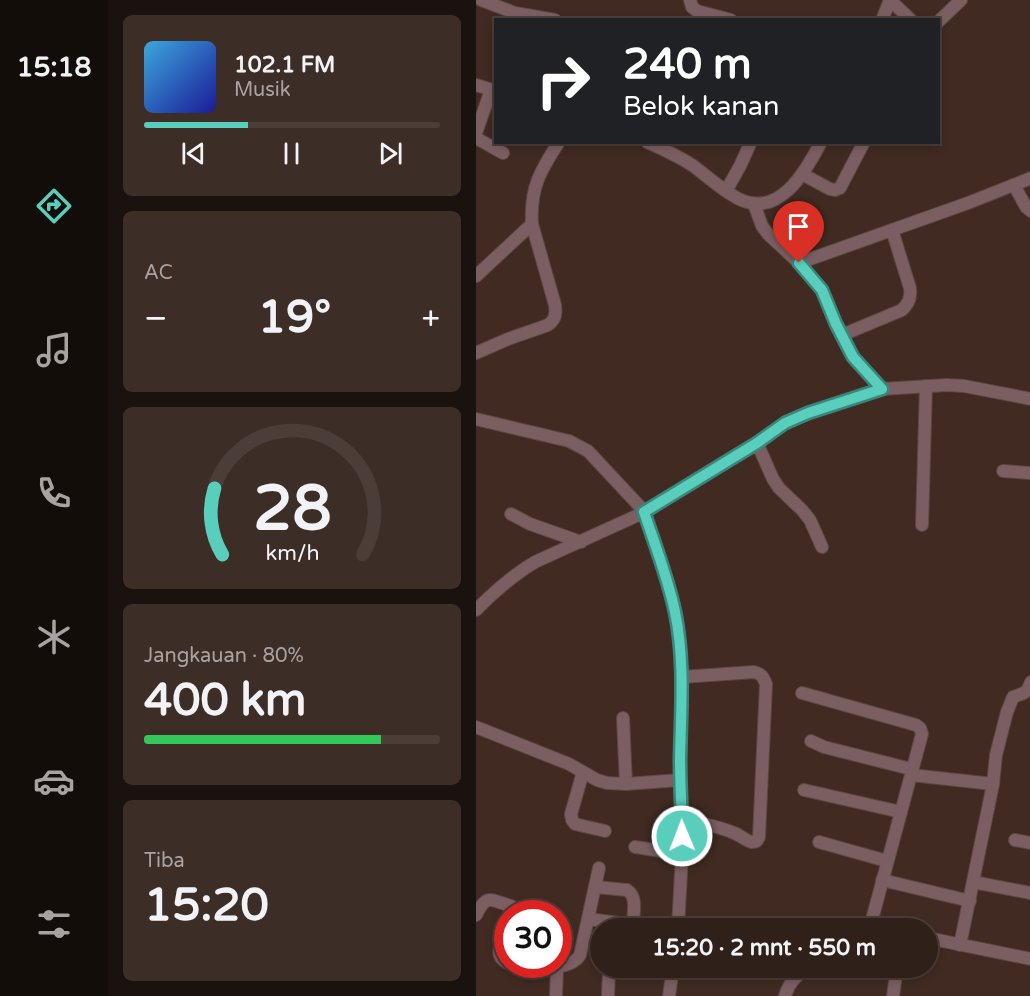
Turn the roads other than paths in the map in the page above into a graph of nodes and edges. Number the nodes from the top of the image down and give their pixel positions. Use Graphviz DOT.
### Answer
graph roads {
  1 [pos="481,0"];
  2 [pos="690,0"];
  3 [pos="890,0"];
  4 [pos="960,0"];
  5 [pos="544,18"];
  6 [pos="723,18"];
  7 [pos="883,18"];
  8 [pos="909,18"];
  9 [pos="940,20"];
  10 [pos="476,85"];
  11 [pos="493,91"];
  12 [pos="476,133"];
  13 [pos="476,138"];
  14 [pos="558,144"];
  15 [pos="651,144"];
  16 [pos="750,144"];
  17 [pos="820,144"];
  18 [pos="863,144"];
  19 [pos="503,153"];
  20 [pos="802,174"];
  21 [pos="1031,178"];
  22 [pos="1014,185"];
  23 [pos="726,191"];
  24 [pos="754,204"];
  25 [pos="1031,211"];
  26 [pos="532,224"];
  27 [pos="892,230"];
  28 [pos="799,263"];
  29 [pos="476,276"];
  30 [pos="842,336"];
  31 [pos="476,353"];
  32 [pos="926,386"];
  33 [pos="882,389"];
  34 [pos="1031,399"];
  35 [pos="476,420"];
  36 [pos="757,443"];
  37 [pos="1003,471"];
  38 [pos="1031,473"];
  39 [pos="644,512"];
  40 [pos="511,514"];
  41 [pos="922,525"];
  42 [pos="581,542"];
  43 [pos="822,547"];
  44 [pos="476,610"];
  45 [pos="682,677"];
  46 [pos="1031,682"];
  47 [pos="802,693"];
  48 [pos="623,718"];
  49 [pos="476,727"];
  50 [pos="811,741"];
  51 [pos="583,772"];
  52 [pos="911,772"];
  53 [pos="680,780"];
  54 [pos="626,784"];
  55 [pos="993,784"];
  56 [pos="804,790"];
  57 [pos="901,812"];
  58 [pos="682,819"];
  59 [pos="605,831"];
  60 [pos="1015,840"];
  61 [pos="819,842"];
  62 [pos="1031,843"];
  63 [pos="635,847"];
  64 [pos="682,854"];
  65 [pos="887,861"];
  66 [pos="599,868"];
  67 [pos="882,880"];
  68 [pos="973,882"];
  69 [pos="595,887"];
  70 [pos="1031,893"];
  71 [pos="494,901"];
  72 [pos="970,901"];
  73 [pos="476,915"];
  74 [pos="633,918"];
  75 [pos="679,918"];
  76 [pos="874,918"];
  77 [pos="588,919"];
  78 [pos="938,940"];
  79 [pos="960,945"];
  80 [pos="1031,959"];
  81 [pos="572,962"];
  82 [pos="557,978"];
  83 [pos="609,978"];
  84 [pos="672,978"];
  85 [pos="794,978"];
  86 [pos="896,978"];
  87 [pos="556,996"];
  88 [pos="608,996"];
  89 [pos="669,996"];
  90 [pos="785,996"];
  91 [pos="893,996"];
  1 -- 5 [label="street"];
  2 -- 6 [label="street"];
  3 -- 7 [label="street"];
  3 -- 8 [label="street"];
  4 -- 9 [label="street"];
  10 -- 11 [label="street"];
  11 -- 12 [label="street"];
  13 -- 19 [label="street"];
  14 -- 26 [label="street"];
  15 -- 23 [label="street"];
  16 -- 23 [label="street"];
  17 -- 20 [label="street"];
  18 -- 20 [label="street"];
  20 -- 24 [label="street"];
  21 -- 22 [label="street"];
  22 -- 25 [label="street"];
  22 -- 27 [label="street"];
  23 -- 24 [label="street"];
  24 -- 28 [label="street"];
  26 -- 29 [label="street"];
  26 -- 31 [label="street"];
  27 -- 28 [label="street"];
  27 -- 30 [label="street"];
  28 -- 30 [label="street"];
  30 -- 33 [label="street"];
  32 -- 33 [label="street"];
  32 -- 34 [label="street"];
  32 -- 41 [label="street"];
  33 -- 36 [label="street"];
  35 -- 39 [label="street"];
  36 -- 39 [label="street"];
  36 -- 43 [label="street"];
  37 -- 38 [label="street"];
  39 -- 42 [label="street"];
  39 -- 45 [label="street"];
  40 -- 42 [label="street"];
  42 -- 44 [label="street"];
  45 -- 53 [label="street"];
  45 -- 58 [label="street"];
  46 -- 55 [label="street"];
  47 -- 52 [label="street"];
  48 -- 54 [label="street"];
  49 -- 51 [label="street"];
  50 -- 52 [label="street"];
  51 -- 54 [label="street"];
  51 -- 59 [label="street"];
  52 -- 55 [label="street"];
  52 -- 57 [label="street"];
  53 -- 54 [label="street"];
  53 -- 58 [label="street"];
  55 -- 68 [label="street"];
  56 -- 57 [label="street"];
  57 -- 65 [label="street"];
  58 -- 64 [label="street"];
  60 -- 62 [label="street"];
  61 -- 65 [label="street"];
  63 -- 64 [label="street"];
  64 -- 75 [label="street"];
  65 -- 67 [label="street"];
  66 -- 69 [label="street"];
  67 -- 72 [label="street"];
  67 -- 76 [label="street"];
  68 -- 70 [label="street"];
  68 -- 72 [label="street"];
  69 -- 74 [label="street"];
  69 -- 77 [label="street"];
  71 -- 73 [label="street"];
  72 -- 79 [label="street"];
  77 -- 81 [label="street"];
  78 -- 79 [label="street"];
  79 -- 80 [label="street"];
  82 -- 87 [label="street"];
  83 -- 88 [label="street"];
  84 -- 89 [label="street"];
  85 -- 90 [label="street"];
  86 -- 91 [label="street"];
}
